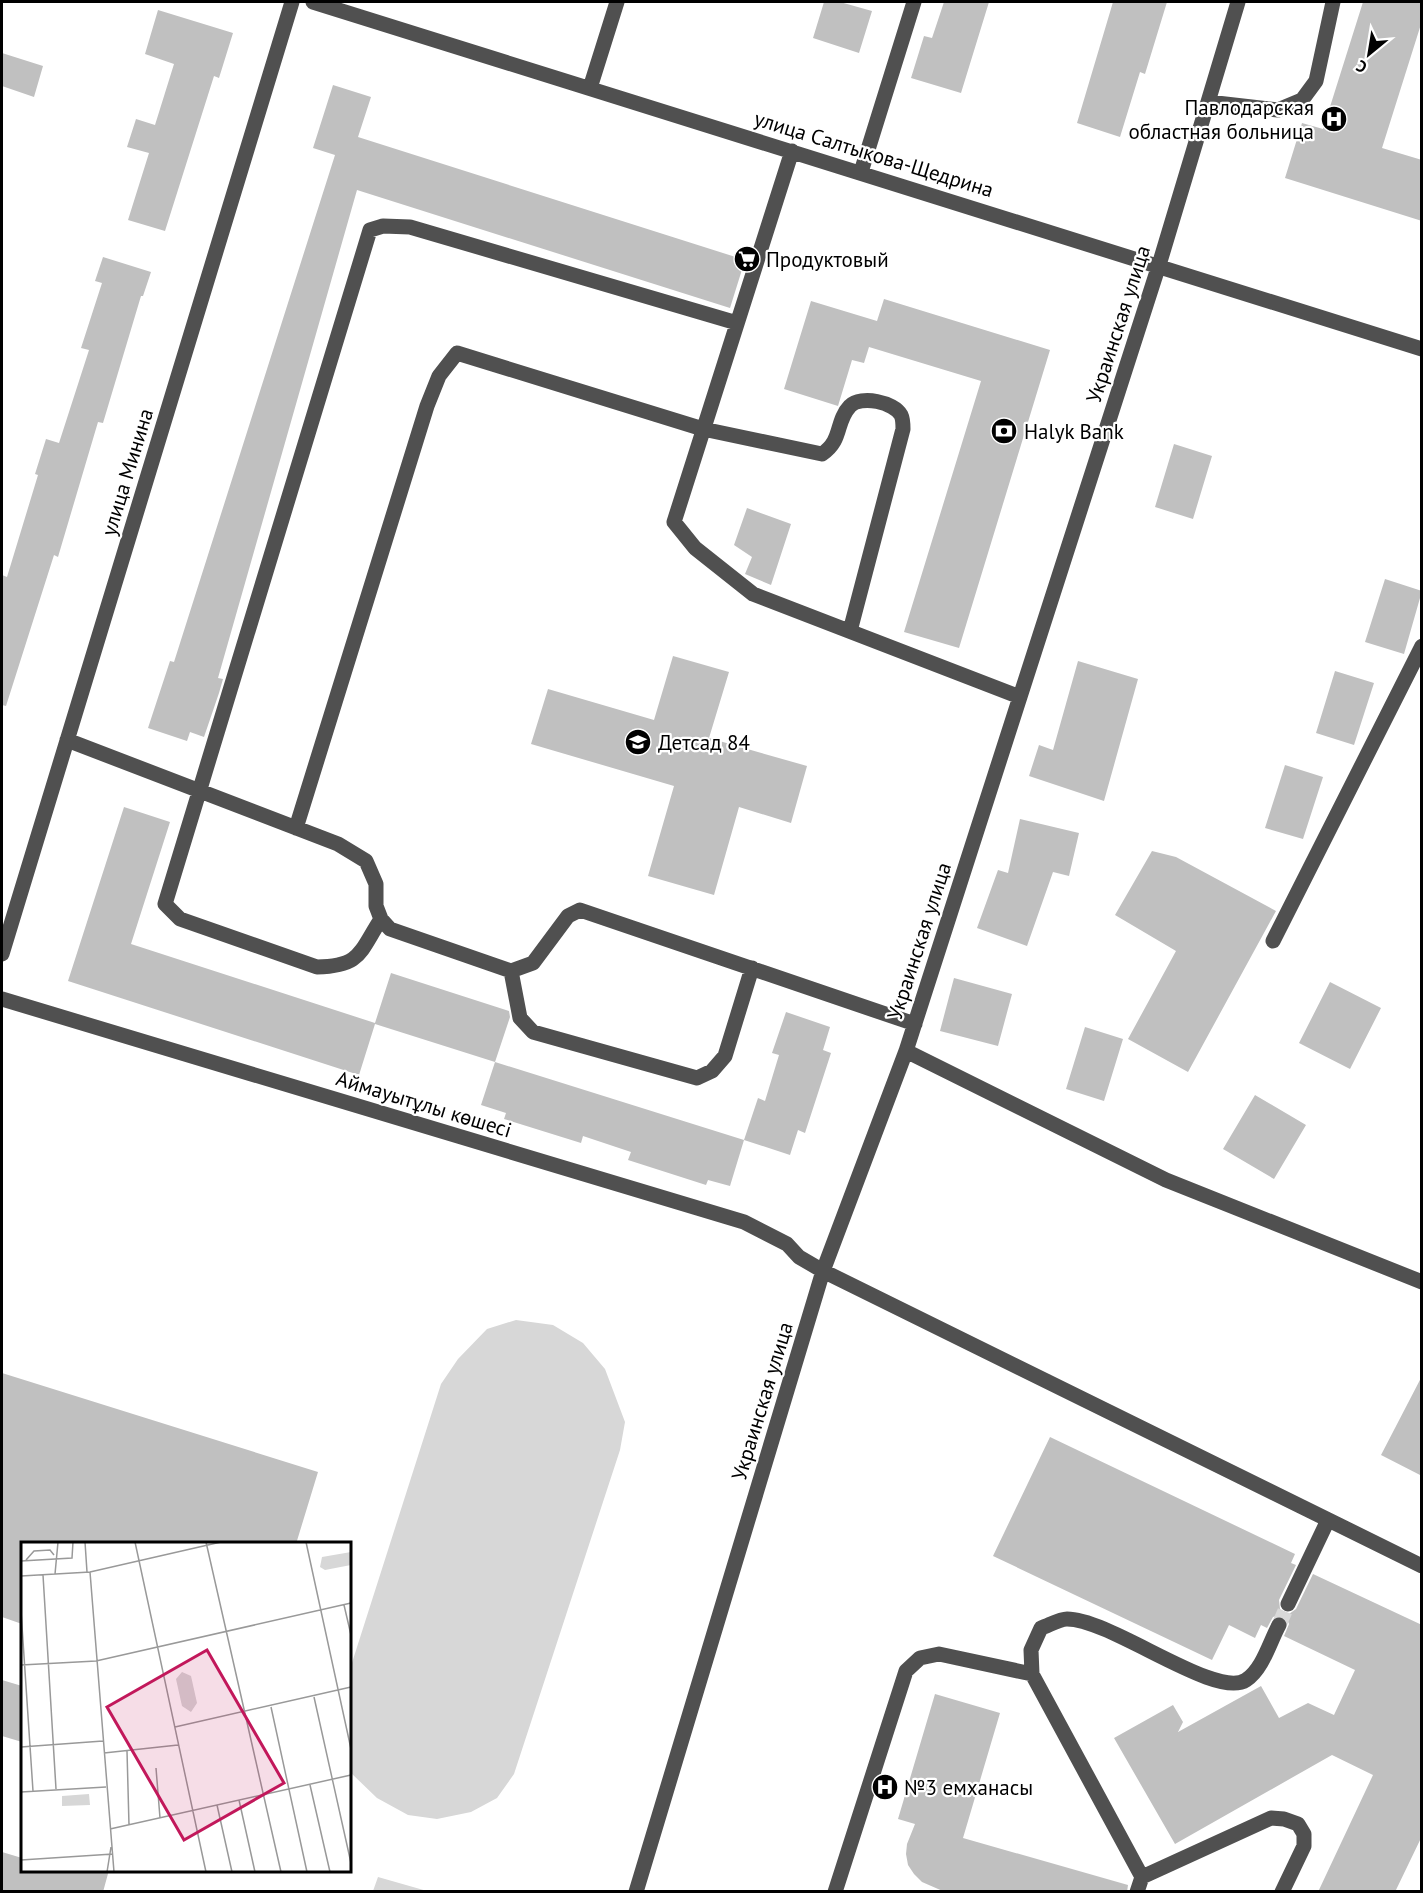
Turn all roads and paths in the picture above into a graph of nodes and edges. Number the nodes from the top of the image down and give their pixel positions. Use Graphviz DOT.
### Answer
graph roads {
  1 [pos="292,2"];
  2 [pos="313,2"];
  3 [pos="617,2"];
  4 [pos="914,2"];
  5 [pos="1238,2"];
  6 [pos="1333,2"];
  7 [pos="590,88"];
  8 [pos="1208,102"];
  9 [pos="792,151"];
  10 [pos="861,172"];
  11 [pos="1159,265"];
  12 [pos="737,323"];
  13 [pos="1422,349"];
  14 [pos="703,429"];
  15 [pos="850,631"];
  16 [pos="1422,646"];
  17 [pos="1020,697"];
  18 [pos="67,740"];
  19 [pos="199,791"];
  20 [pos="296,828"];
  21 [pos="381,919"];
  22 [pos="1274,941"];
  23 [pos="2,954"];
  24 [pos="752,968"];
  25 [pos="511,971"];
  26 [pos="2,999"];
  27 [pos="915,1024"];
  28 [pos="906,1052"];
  29 [pos="823,1272"];
  30 [pos="1422,1282"];
  31 [pos="1328,1520"];
  32 [pos="1422,1566"];
  33 [pos="1288,1604"];
  34 [pos="1279,1624"];
  35 [pos="1032,1674"];
  36 [pos="1140,1884"];
  37 [pos="636,1892"];
  38 [pos="835,1892"];
  39 [pos="1282,1892"];
  1 -- 18 [label="street, улица Минина"];
  2 -- 7 [label="street, улица Салтыкова-Щедрина"];
  3 -- 7 [label="street"];
  4 -- 10 [label="street"];
  5 -- 8 [label="street, Украинская улица"];
  6 -- 8 [label="street"];
  7 -- 9 [label="street, улица Салтыкова-Щедрина"];
  8 -- 11 [label="street, Украинская улица"];
  9 -- 10 [label="street, улица Салтыкова-Щедрина"];
  9 -- 12 [label="street"];
  10 -- 11 [label="street, улица Салтыкова-Щедрина"];
  11 -- 13 [label="street, улица Салтыкова-Щедрина"];
  11 -- 17 [label="street, Украинская улица"];
  12 -- 14 [label="street"];
  12 -- 19 [label="street"];
  14 -- 15 [label="street"];
  14 -- 15 [label="street"];
  14 -- 20 [label="street"];
  15 -- 17 [label="street"];
  16 -- 22 [label="street"];
  17 -- 27 [label="street, Украинская улица"];
  18 -- 19 [label="street"];
  18 -- 23 [label="street, улица Минина"];
  19 -- 20 [label="street"];
  19 -- 21 [label="street"];
  20 -- 21 [label="street"];
  21 -- 25 [label="street"];
  24 -- 25 [label="street"];
  24 -- 25 [label="street"];
  24 -- 27 [label="street"];
  26 -- 29 [label="street, Аймауытұлы көшесі"];
  27 -- 28 [label="street, Украинская улица"];
  28 -- 29 [label="street, Украинская улица"];
  28 -- 30 [label="street"];
  29 -- 31 [label="street, Аймауытұлы көшесі"];
  29 -- 37 [label="street, Украинская улица"];
  31 -- 32 [label="street, Аймауытұлы көшесі"];
  31 -- 33 [label="street"];
  34 -- 35 [label="street"];
  35 -- 36 [label="street"];
  35 -- 38 [label="street"];
  36 -- 39 [label="street"];
}
